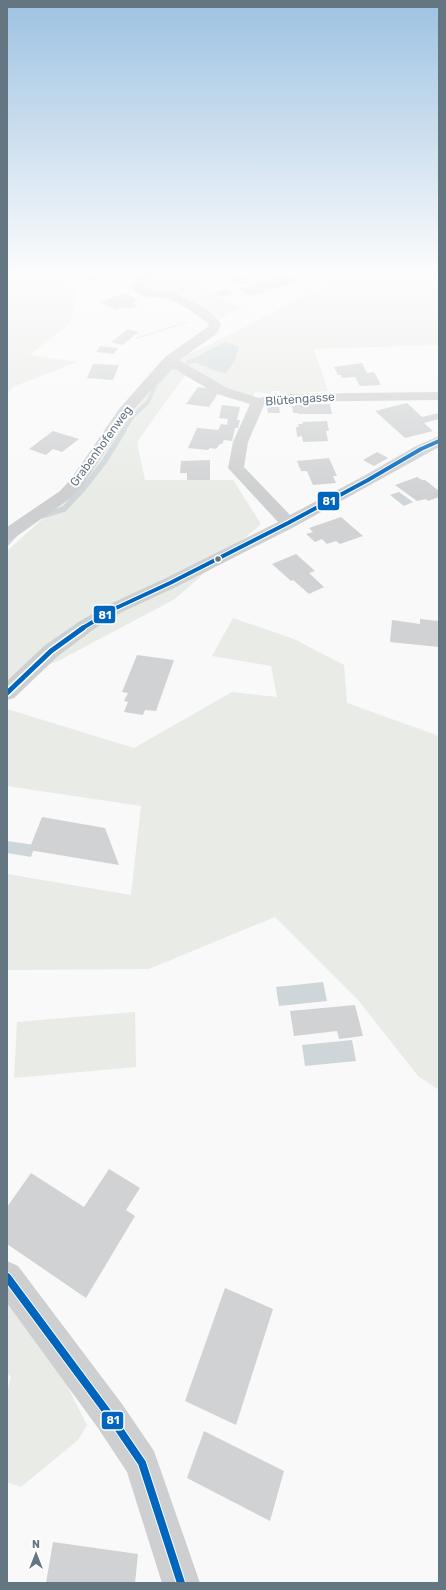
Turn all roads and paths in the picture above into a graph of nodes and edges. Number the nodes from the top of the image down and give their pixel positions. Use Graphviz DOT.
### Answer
graph roads {
  1 [pos="188,347"];
  2 [pos="170,360"];
  3 [pos="439,396"];
  4 [pos="258,402"];
  5 [pos="439,441"];
  6 [pos="288,523"];
  7 [pos="7,535"];
  8 [pos="7,693"];
  9 [pos="7,1276"];
  10 [pos="181,1583"];
  1 -- 2 [label="street, Grabenhofenweg"];
  2 -- 4 [label="street, Blütengasse"];
  2 -- 7 [label="street, Grabenhofenweg"];
  3 -- 4 [label="street, Blütengasse"];
  4 -- 6 [label="street"];
  5 -- 6 [label="street"];
  6 -- 8 [label="street"];
  9 -- 10 [label="street"];
}
